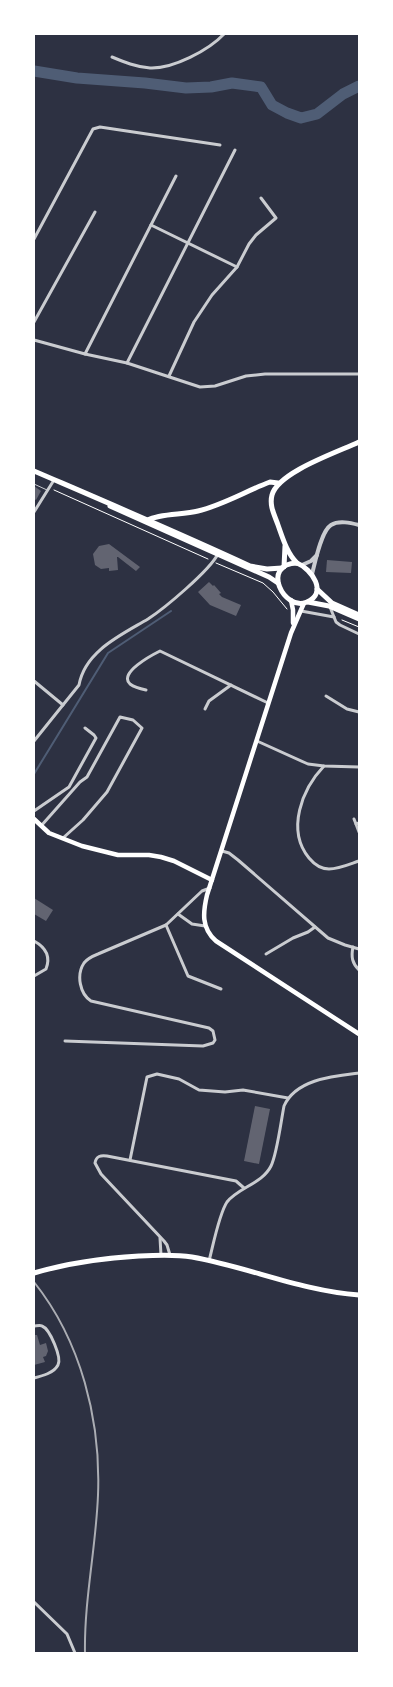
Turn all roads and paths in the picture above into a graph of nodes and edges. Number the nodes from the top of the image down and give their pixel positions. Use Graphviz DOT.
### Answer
graph roads {
  1 [pos="224,34"];
  2 [pos="112,57"];
  3 [pos="220,145"];
  4 [pos="235,150"];
  5 [pos="176,176"];
  6 [pos="261,198"];
  7 [pos="95,212"];
  8 [pos="151,225"];
  9 [pos="34,239"];
  10 [pos="188,243"];
  11 [pos="237,267"];
  12 [pos="34,322"];
  13 [pos="34,340"];
  14 [pos="85,354"];
  15 [pos="127,363"];
  16 [pos="359,374"];
  17 [pos="169,376"];
  18 [pos="359,442"];
  19 [pos="34,471"];
  20 [pos="55,480"];
  21 [pos="278,483"];
  22 [pos="34,484"];
  23 [pos="49,489"];
  24 [pos="96,498"];
  25 [pos="34,512"];
  26 [pos="148,520"];
  27 [pos="359,525"];
  28 [pos="284,543"];
  29 [pos="218,553"];
  30 [pos="317,555"];
  31 [pos="214,562"];
  32 [pos="299,564"];
  33 [pos="283,568"];
  34 [pos="312,574"];
  35 [pos="278,583"];
  36 [pos="317,590"];
  37 [pos="291,600"];
  38 [pos="306,602"];
  39 [pos="329,606"];
  40 [pos="293,610"];
  41 [pos="300,611"];
  42 [pos="359,615"];
  43 [pos="334,617"];
  44 [pos="359,619"];
  45 [pos="293,624"];
  46 [pos="359,627"];
  47 [pos="359,634"];
  48 [pos="34,682"];
  49 [pos="231,685"];
  50 [pos="146,690"];
  51 [pos="326,696"];
  52 [pos="269,703"];
  53 [pos="63,705"];
  54 [pos="205,709"];
  55 [pos="359,712"];
  56 [pos="85,728"];
  57 [pos="34,740"];
  58 [pos="257,741"];
  59 [pos="324,766"];
  60 [pos="359,767"];
  61 [pos="34,811"];
  62 [pos="354,819"];
  63 [pos="34,821"];
  64 [pos="358,824"];
  65 [pos="40,826"];
  66 [pos="359,832"];
  67 [pos="62,838"];
  68 [pos="222,850"];
  69 [pos="359,861"];
  70 [pos="212,880"];
  71 [pos="210,888"];
  72 [pos="178,914"];
  73 [pos="166,925"];
  74 [pos="205,926"];
  75 [pos="315,927"];
  76 [pos="34,940"];
  77 [pos="353,947"];
  78 [pos="359,948"];
  79 [pos="266,954"];
  80 [pos="359,970"];
  81 [pos="34,976"];
  82 [pos="221,989"];
  83 [pos="359,1034"];
  84 [pos="65,1041"];
  85 [pos="359,1073"];
  86 [pos="288,1098"];
  87 [pos="130,1160"];
  88 [pos="244,1188"];
  89 [pos="159,1237"];
  90 [pos="161,1255"];
  91 [pos="170,1255"];
  92 [pos="209,1262"];
  93 [pos="34,1273"];
  94 [pos="359,1295"];
  95 [pos="34,1326"];
  96 [pos="34,1378"];
  97 [pos="34,1602"];
  98 [pos="74,1653"];
  1 -- 2 [label="street"];
  3 -- 9 [label="street"];
  4 -- 10 [label="street"];
  5 -- 8 [label="street"];
  6 -- 11 [label="street"];
  7 -- 12 [label="street"];
  8 -- 10 [label="street"];
  8 -- 14 [label="street"];
  10 -- 11 [label="street"];
  10 -- 15 [label="street"];
  11 -- 17 [label="street"];
  13 -- 14 [label="street"];
  14 -- 15 [label="street"];
  15 -- 17 [label="street"];
  16 -- 17 [label="street"];
  18 -- 21 [label="main road"];
  19 -- 20 [label="main road"];
  20 -- 23 [label="street"];
  20 -- 24 [label="main road"];
  21 -- 26 [label="main road"];
  21 -- 28 [label="main road"];
  22 -- 23 [label="lane"];
  23 -- 25 [label="street"];
  23 -- 31 [label="path"];
  24 -- 26 [label="main road"];
  24 -- 29 [label="main road"];
  26 -- 29 [label="main road"];
  27 -- 30 [label="street"];
  28 -- 32 [label="main road"];
  28 -- 33 [label="main road"];
  29 -- 31 [label="street"];
  29 -- 33 [label="main road"];
  29 -- 35 [label="main road"];
  30 -- 32 [label="street"];
  30 -- 34 [label="street"];
  31 -- 40 [label="path"];
  31 -- 53 [label="street"];
  32 -- 33 [label="main road"];
  32 -- 34 [label="main road"];
  33 -- 35 [label="main road"];
  34 -- 36 [label="main road"];
  35 -- 37 [label="main road"];
  36 -- 38 [label="main road"];
  36 -- 42 [label="main road"];
  37 -- 38 [label="main road"];
  37 -- 40 [label="main road"];
  38 -- 39 [label="main road"];
  38 -- 41 [label="main road"];
  39 -- 43 [label="street"];
  39 -- 44 [label="main road"];
  40 -- 45 [label="main road"];
  41 -- 43 [label="street"];
  41 -- 45 [label="main road"];
  43 -- 46 [label="path"];
  43 -- 47 [label="street"];
  45 -- 52 [label="main road"];
  48 -- 53 [label="street"];
  49 -- 50 [label="street"];
  49 -- 52 [label="street"];
  49 -- 54 [label="street"];
  51 -- 55 [label="street"];
  52 -- 58 [label="main road"];
  53 -- 57 [label="street"];
  56 -- 61 [label="street"];
  58 -- 59 [label="street"];
  58 -- 68 [label="main road"];
  59 -- 60 [label="street"];
  59 -- 69 [label="street"];
  62 -- 64 [label="street"];
  63 -- 65 [label="main road"];
  64 -- 66 [label="street"];
  65 -- 67 [label="main road"];
  65 -- 67 [label="street"];
  67 -- 70 [label="main road"];
  68 -- 70 [label="main road"];
  68 -- 75 [label="street"];
  70 -- 71 [label="main road"];
  71 -- 72 [label="street"];
  71 -- 74 [label="main road"];
  72 -- 73 [label="street"];
  72 -- 74 [label="street"];
  73 -- 82 [label="street"];
  73 -- 84 [label="street"];
  74 -- 83 [label="main road"];
  75 -- 77 [label="street"];
  75 -- 79 [label="street"];
  76 -- 81 [label="street"];
  77 -- 78 [label="street"];
  77 -- 80 [label="street"];
  85 -- 86 [label="street"];
  86 -- 87 [label="street"];
  86 -- 88 [label="street"];
  87 -- 88 [label="street"];
  87 -- 89 [label="street"];
  88 -- 92 [label="street"];
  89 -- 90 [label="street"];
  89 -- 91 [label="street"];
  90 -- 91 [label="main road"];
  90 -- 93 [label="main road"];
  91 -- 92 [label="main road"];
  92 -- 94 [label="main road"];
  95 -- 96 [label="street"];
  97 -- 98 [label="street"];
}
